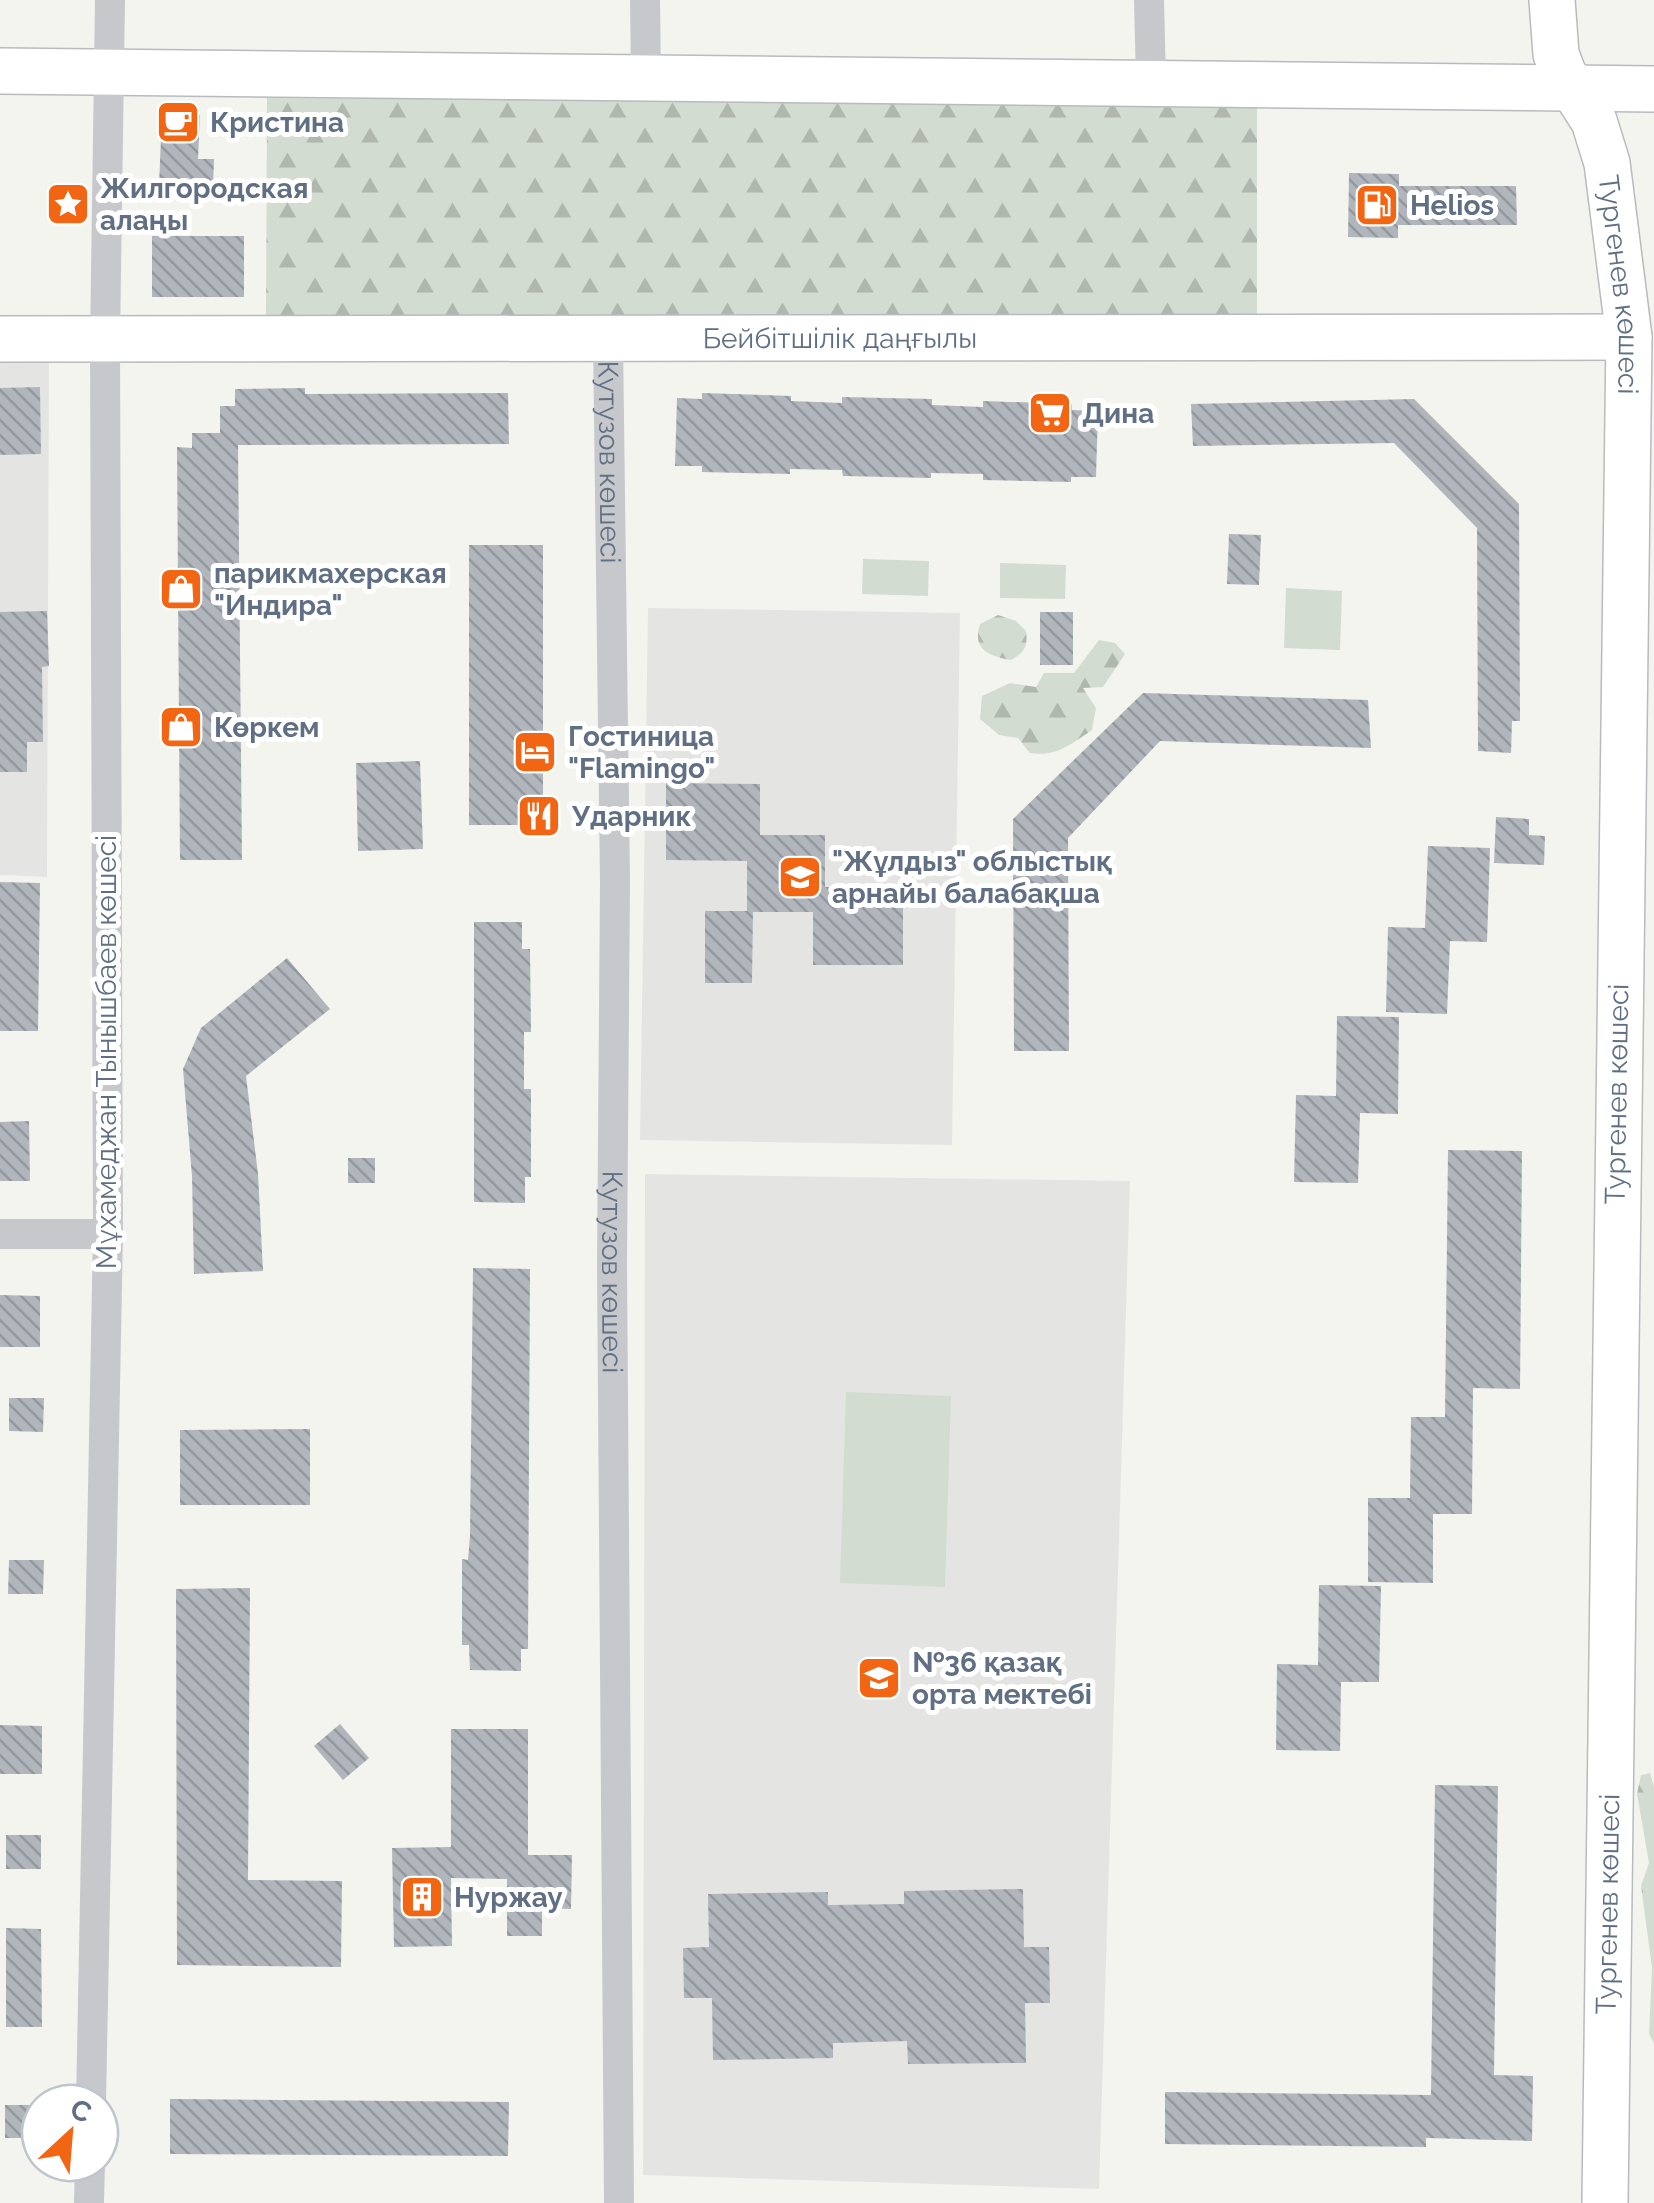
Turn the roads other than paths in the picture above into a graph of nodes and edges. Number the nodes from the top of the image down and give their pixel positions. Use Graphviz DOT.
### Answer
graph roads {
  1 [pos="110,0"];
  2 [pos="646,0"];
  3 [pos="1148,0"];
  4 [pos="1552,0"];
  5 [pos="0,71"];
  6 [pos="109,72"];
  7 [pos="646,77"];
  8 [pos="1151,82"];
  9 [pos="1654,89"];
  10 [pos="1576,90"];
  11 [pos="1654,294"];
  12 [pos="1629,337"];
  13 [pos="0,339"];
  14 [pos="608,340"];
  15 [pos="105,341"];
  16 [pos="0,1234"];
  17 [pos="108,1234"];
  18 [pos="90,2083"];
  19 [pos="619,2203"];
  20 [pos="1604,2203"];
  1 -- 6 [label="street, Мұхамеджан Тынышбаев көшесі"];
  2 -- 7 [label="street"];
  3 -- 8 [label="street"];
  4 -- 10 [label="main road, Тургенев көшесі"];
  5 -- 6 [label="main road"];
  6 -- 7 [label="main road"];
  6 -- 15 [label="street, Мұхамеджан Тынышбаев көшесі"];
  7 -- 8 [label="main road"];
  8 -- 10 [label="main road"];
  9 -- 10 [label="main road"];
  10 -- 12 [label="main road, Тургенев көшесі"];
  11 -- 12 [label="main road"];
  12 -- 14 [label="main road, Бейбітшілік даңғылы"];
  12 -- 20 [label="main road, Тургенев көшесі"];
  13 -- 15 [label="main road, Бейбітшілік даңғылы"];
  14 -- 15 [label="main road, Бейбітшілік даңғылы"];
  14 -- 19 [label="street, Кутузов көшесі"];
  15 -- 17 [label="street, Мұхамеджан Тынышбаев көшесі"];
  16 -- 17 [label="street"];
  17 -- 18 [label="street, Мұхамеджан Тынышбаев көшесі"];
}
